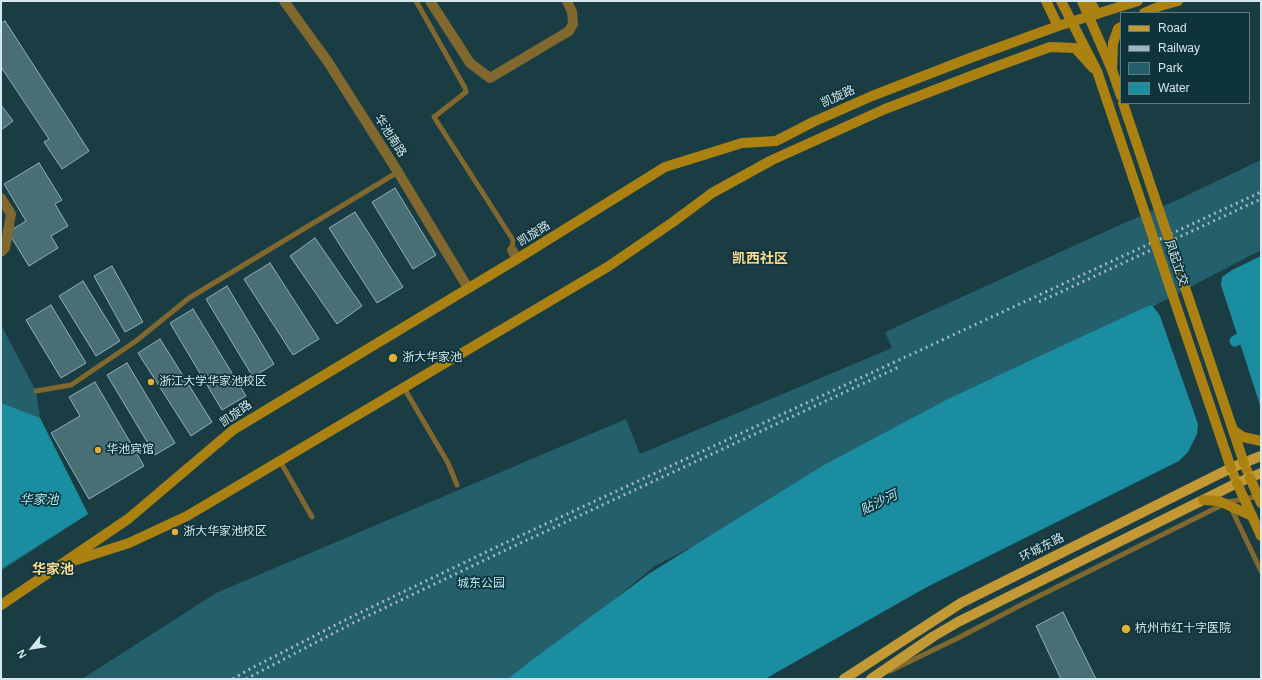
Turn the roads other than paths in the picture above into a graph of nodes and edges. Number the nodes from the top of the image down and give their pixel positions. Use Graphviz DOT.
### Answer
graph roads {
  1 [pos="284,1"];
  2 [pos="416,1"];
  3 [pos="430,1"];
  4 [pos="567,1"];
  5 [pos="1046,1"];
  6 [pos="1061,1"];
  7 [pos="1082,1"];
  8 [pos="1090,1"];
  9 [pos="1138,1"];
  10 [pos="1178,1"];
  11 [pos="1146,12"];
  12 [pos="1097,14"];
  13 [pos="1058,26"];
  14 [pos="1120,27"];
  15 [pos="1112,70"];
  16 [pos="1097,71"];
  17 [pos="1120,93"];
  18 [pos="1123,104"];
  19 [pos="398,172"];
  20 [pos="1,198"];
  21 [pos="1,252"];
  22 [pos="514,255"];
  23 [pos="468,288"];
  24 [pos="404,388"];
  25 [pos="36,391"];
  26 [pos="1233,430"];
  27 [pos="1261,441"];
  28 [pos="1261,456"];
  29 [pos="280,462"];
  30 [pos="1244,463"];
  31 [pos="1232,468"];
  32 [pos="1261,473"];
  33 [pos="1250,478"];
  34 [pos="1237,483"];
  35 [pos="457,485"];
  36 [pos="1261,496"];
  37 [pos="1203,500"];
  38 [pos="1228,502"];
  39 [pos="1261,503"];
  40 [pos="1252,516"];
  41 [pos="312,517"];
  42 [pos="1261,536"];
  43 [pos="62,564"];
  44 [pos="1261,571"];
  45 [pos="1,605"];
  46 [pos="844,679"];
  47 [pos="872,679"];
  1 -- 19 [label="street, 华池南路"];
  2 -- 22 [label="lane"];
  3 -- 4 [label="street"];
  5 -- 13 [label="main road"];
  6 -- 16 [label="main road, 凤起立交, bridge"];
  7 -- 15 [label="main road, bridge"];
  8 -- 12 [label="main road"];
  9 -- 12 [label="main road, 凯旋路"];
  10 -- 11 [label="main road"];
  12 -- 13 [label="main road, 凯旋路"];
  13 -- 22 [label="main road, 凯旋路"];
  14 -- 15 [label="main road"];
  15 -- 17 [label="main road, bridge"];
  16 -- 24 [label="main road, bridge"];
  16 -- 31 [label="main road, 凤起立交, bridge"];
  18 -- 26 [label="main road, 凤起立交, bridge"];
  19 -- 23 [label="street, 华池南路"];
  19 -- 25 [label="lane"];
  20 -- 21 [label="street"];
  22 -- 23 [label="main road, 凯旋路"];
  23 -- 43 [label="main road, 凯旋路"];
  24 -- 29 [label="main road"];
  24 -- 35 [label="lane"];
  26 -- 27 [label="main road"];
  26 -- 30 [label="main road, 凤起立交, bridge"];
  28 -- 30 [label="main road, 环城东路"];
  29 -- 41 [label="lane"];
  29 -- 43 [label="main road"];
  30 -- 31 [label="main road, 环城东路"];
  30 -- 33 [label="main road, 凤起立交"];
  31 -- 34 [label="main road, 凤起立交"];
  31 -- 46 [label="main road, 环城东路"];
  32 -- 33 [label="main road"];
  33 -- 34 [label="main road"];
  33 -- 39 [label="main road, 凤起立交, bridge"];
  34 -- 37 [label="main road"];
  34 -- 40 [label="main road, 凤起立交, bridge"];
  36 -- 38 [label="lane"];
  37 -- 40 [label="main road, bridge"];
  37 -- 47 [label="main road"];
  38 -- 44 [label="lane"];
  38 -- 47 [label="lane"];
  40 -- 42 [label="main road, 凤起立交"];
  43 -- 45 [label="main road, 凯旋路"];
}
